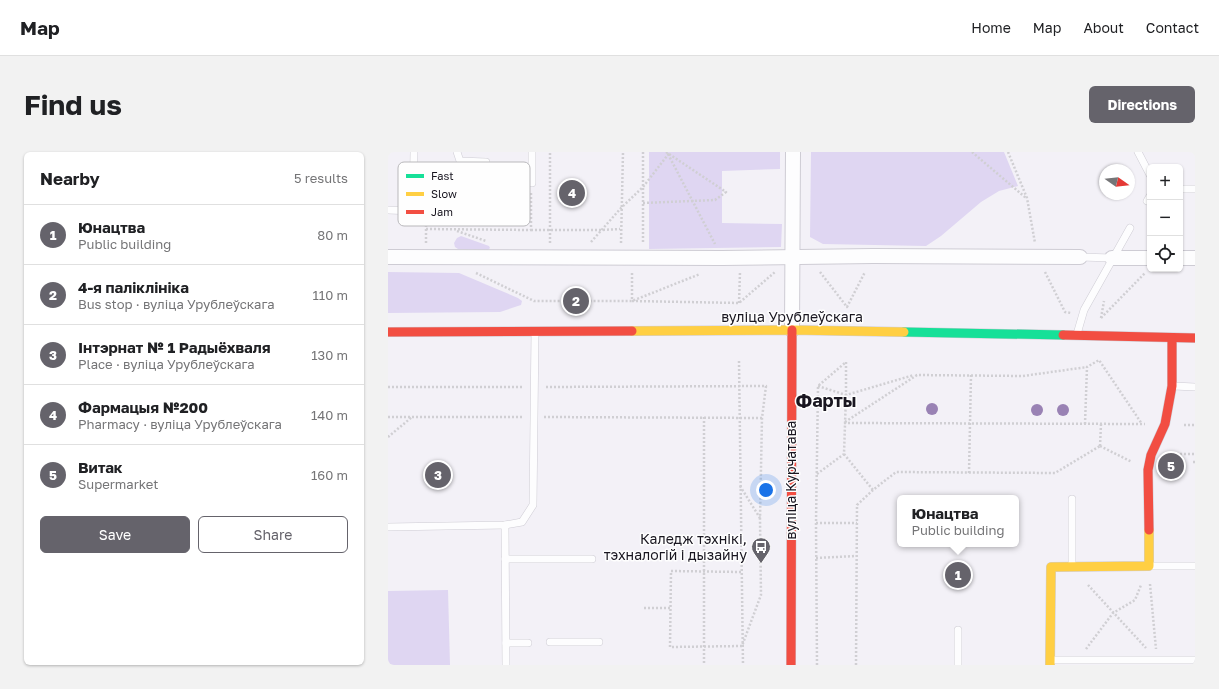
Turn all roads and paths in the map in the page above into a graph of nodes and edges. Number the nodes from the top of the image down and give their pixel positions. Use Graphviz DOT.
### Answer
graph roads {
  1 [pos="414,152"];
  2 [pos="457,152"];
  3 [pos="532,152"];
  4 [pos="550,152"];
  5 [pos="623,152"];
  6 [pos="643,152"];
  7 [pos="792,152"];
  8 [pos="972,152"];
  9 [pos="1008,152"];
  10 [pos="1138,152"];
  11 [pos="668,153"];
  12 [pos="414,162"];
  13 [pos="486,162"];
  14 [pos="1147,169"];
  15 [pos="532,183"];
  16 [pos="643,187"];
  17 [pos="1183,189"];
  18 [pos="1195,189"];
  19 [pos="1027,198"];
  20 [pos="693,201"];
  21 [pos="644,203"];
  22 [pos="622,208"];
  23 [pos="620,228"];
  24 [pos="1130,228"];
  25 [pos="426,229"];
  26 [pos="531,230"];
  27 [pos="550,230"];
  28 [pos="602,230"];
  29 [pos="1077,255"];
  30 [pos="873,256"];
  31 [pos="1037,256"];
  32 [pos="388,257"];
  33 [pos="793,257"];
  34 [pos="808,257"];
  35 [pos="550,258"];
  36 [pos="577,258"];
  37 [pos="632,258"];
  38 [pos="722,258"];
  39 [pos="740,258"];
  40 [pos="1112,258"];
  41 [pos="1147,258"];
  42 [pos="1183,258"];
  43 [pos="1195,258"];
  44 [pos="471,271"];
  45 [pos="704,272"];
  46 [pos="1147,272"];
  47 [pos="632,301"];
  48 [pos="739,304"];
  49 [pos="1065,312"];
  50 [pos="1100,318"];
  51 [pos="792,330"];
  52 [pos="388,332"];
  53 [pos="535,332"];
  54 [pos="1077,336"];
  55 [pos="1172,338"];
  56 [pos="1195,338"];
  57 [pos="739,361"];
  58 [pos="1087,367"];
  59 [pos="917,375"];
  60 [pos="971,375"];
  61 [pos="740,386"];
  62 [pos="818,386"];
  63 [pos="1172,386"];
  64 [pos="388,387"];
  65 [pos="534,387"];
  66 [pos="1195,387"];
  67 [pos="846,395"];
  68 [pos="388,417"];
  69 [pos="412,417"];
  70 [pos="534,417"];
  71 [pos="704,417"];
  72 [pos="739,417"];
  73 [pos="762,418"];
  74 [pos="844,422"];
  75 [pos="970,424"];
  76 [pos="1085,424"];
  77 [pos="1100,424"];
  78 [pos="1142,424"];
  79 [pos="1165,424"];
  80 [pos="388,437"];
  81 [pos="1100,446"];
  82 [pos="844,454"];
  83 [pos="1148,470"];
  84 [pos="969,473"];
  85 [pos="817,474"];
  86 [pos="740,486"];
  87 [pos="873,490"];
  88 [pos="1072,499"];
  89 [pos="760,518"];
  90 [pos="816,523"];
  91 [pos="857,523"];
  92 [pos="505,525"];
  93 [pos="388,527"];
  94 [pos="856,556"];
  95 [pos="816,558"];
  96 [pos="505,559"];
  97 [pos="592,559"];
  98 [pos="1149,566"];
  99 [pos="1195,566"];
  100 [pos="1072,567"];
  101 [pos="704,572"];
  102 [pos="741,572"];
  103 [pos="644,608"];
  104 [pos="670,608"];
  105 [pos="1113,613"];
  106 [pos="958,630"];
  107 [pos="550,642"];
  108 [pos="599,642"];
  109 [pos="506,643"];
  110 [pos="528,643"];
  111 [pos="704,646"];
  112 [pos="742,646"];
  113 [pos="1078,660"];
  114 [pos="1157,660"];
  115 [pos="1195,660"];
  116 [pos="1050,662"];
  117 [pos="506,665"];
  118 [pos="704,665"];
  119 [pos="743,665"];
  120 [pos="791,665"];
  121 [pos="817,665"];
  122 [pos="856,665"];
  123 [pos="958,665"];
  1 -- 12 [label="lane"];
  2 -- 13 [label="lane"];
  3 -- 15 [label="lane"];
  4 -- 27 [label="path"];
  5 -- 22 [label="path"];
  6 -- 16 [label="path"];
  7 -- 33 [label="street, вуліца Курчатава"];
  8 -- 19 [label="path"];
  9 -- 19 [label="path"];
  10 -- 14 [label="lane"];
  11 -- 16 [label="path"];
  11 -- 20 [label="path"];
  11 -- 20 [label="path"];
  15 -- 26 [label="path"];
  16 -- 21 [label="path"];
  16 -- 22 [label="path"];
  17 -- 18 [label="lane"];
  19 -- 31 [label="path"];
  20 -- 21 [label="path"];
  20 -- 38 [label="path"];
  21 -- 37 [label="path"];
  22 -- 23 [label="path"];
  22 -- 28 [label="path"];
  23 -- 28 [label="path"];
  23 -- 37 [label="path"];
  24 -- 40 [label="lane"];
  25 -- 26 [label="path"];
  26 -- 27 [label="path"];
  27 -- 28 [label="path"];
  27 -- 35 [label="path"];
  28 -- 36 [label="path"];
  29 -- 31 [label="street"];
  29 -- 40 [label="lane"];
  30 -- 31 [label="street"];
  30 -- 34 [label="street"];
  30 -- 34 [label="path"];
  31 -- 49 [label="path"];
  32 -- 35 [label="street"];
  33 -- 34 [label="street"];
  33 -- 39 [label="street"];
  33 -- 48 [label="path"];
  33 -- 51 [label="street, вуліца Курчатава"];
  35 -- 36 [label="street"];
  36 -- 37 [label="street"];
  37 -- 38 [label="street"];
  37 -- 47 [label="path"];
  38 -- 39 [label="street"];
  39 -- 48 [label="path"];
  40 -- 41 [label="street"];
  40 -- 54 [label="lane"];
  42 -- 43 [label="street"];
  44 -- 47 [label="path"];
  45 -- 47 [label="path"];
  46 -- 50 [label="path"];
  47 -- 48 [label="path"];
  51 -- 53 [label="street, вуліца Урублеўскага"];
  51 -- 54 [label="street, вуліца Урублеўскага"];
  51 -- 120 [label="street, вуліца Курчатава"];
  52 -- 53 [label="street, вуліца Урублеўскага"];
  53 -- 65 [label="lane"];
  54 -- 55 [label="street, вуліца Урублеўскага"];
  55 -- 56 [label="street, вуліца Урублеўскага"];
  55 -- 63 [label="street"];
  57 -- 61 [label="path"];
  58 -- 60 [label="path"];
  58 -- 76 [label="path"];
  58 -- 78 [label="path"];
  59 -- 60 [label="path"];
  59 -- 67 [label="path"];
  59 -- 74 [label="path"];
  60 -- 75 [label="path"];
  61 -- 65 [label="path"];
  61 -- 72 [label="path"];
  61 -- 73 [label="path"];
  62 -- 67 [label="path"];
  62 -- 67 [label="path"];
  62 -- 85 [label="path"];
  63 -- 66 [label="lane"];
  63 -- 79 [label="street"];
  64 -- 65 [label="path"];
  65 -- 70 [label="lane"];
  67 -- 74 [label="path"];
  68 -- 69 [label="path"];
  69 -- 70 [label="path"];
  69 -- 80 [label="path"];
  70 -- 71 [label="path"];
  70 -- 92 [label="lane"];
  71 -- 72 [label="path"];
  71 -- 101 [label="path"];
  72 -- 73 [label="path"];
  72 -- 86 [label="path"];
  73 -- 89 [label="path"];
  74 -- 75 [label="path"];
  74 -- 82 [label="path"];
  75 -- 76 [label="path"];
  75 -- 84 [label="path"];
  76 -- 77 [label="path"];
  77 -- 78 [label="path"];
  77 -- 81 [label="path"];
  78 -- 79 [label="path"];
  79 -- 83 [label="street"];
  81 -- 83 [label="path"];
  81 -- 84 [label="path"];
  82 -- 85 [label="path"];
  82 -- 87 [label="path"];
  83 -- 98 [label="street"];
  84 -- 87 [label="path"];
  85 -- 90 [label="path"];
  86 -- 89 [label="path"];
  86 -- 102 [label="path"];
  87 -- 91 [label="path"];
  88 -- 100 [label="lane"];
  89 -- 112 [label="path"];
  90 -- 91 [label="path"];
  90 -- 95 [label="path"];
  91 -- 94 [label="path"];
  92 -- 93 [label="lane"];
  92 -- 96 [label="lane"];
  94 -- 95 [label="path"];
  94 -- 122 [label="path"];
  95 -- 121 [label="path"];
  96 -- 97 [label="lane"];
  96 -- 109 [label="lane"];
  98 -- 99 [label="lane"];
  98 -- 100 [label="street"];
  98 -- 105 [label="path"];
  98 -- 114 [label="path"];
  100 -- 105 [label="path"];
  100 -- 116 [label="street"];
  101 -- 102 [label="path"];
  101 -- 104 [label="path"];
  101 -- 111 [label="path"];
  102 -- 112 [label="path"];
  103 -- 104 [label="path"];
  104 -- 111 [label="path"];
  105 -- 113 [label="path"];
  105 -- 114 [label="path"];
  106 -- 123 [label="lane"];
  107 -- 108 [label="lane"];
  109 -- 110 [label="lane"];
  109 -- 117 [label="lane"];
  111 -- 112 [label="path"];
  111 -- 118 [label="path"];
  112 -- 119 [label="path"];
  113 -- 114 [label="lane"];
  113 -- 116 [label="lane"];
  114 -- 115 [label="lane"];
}
